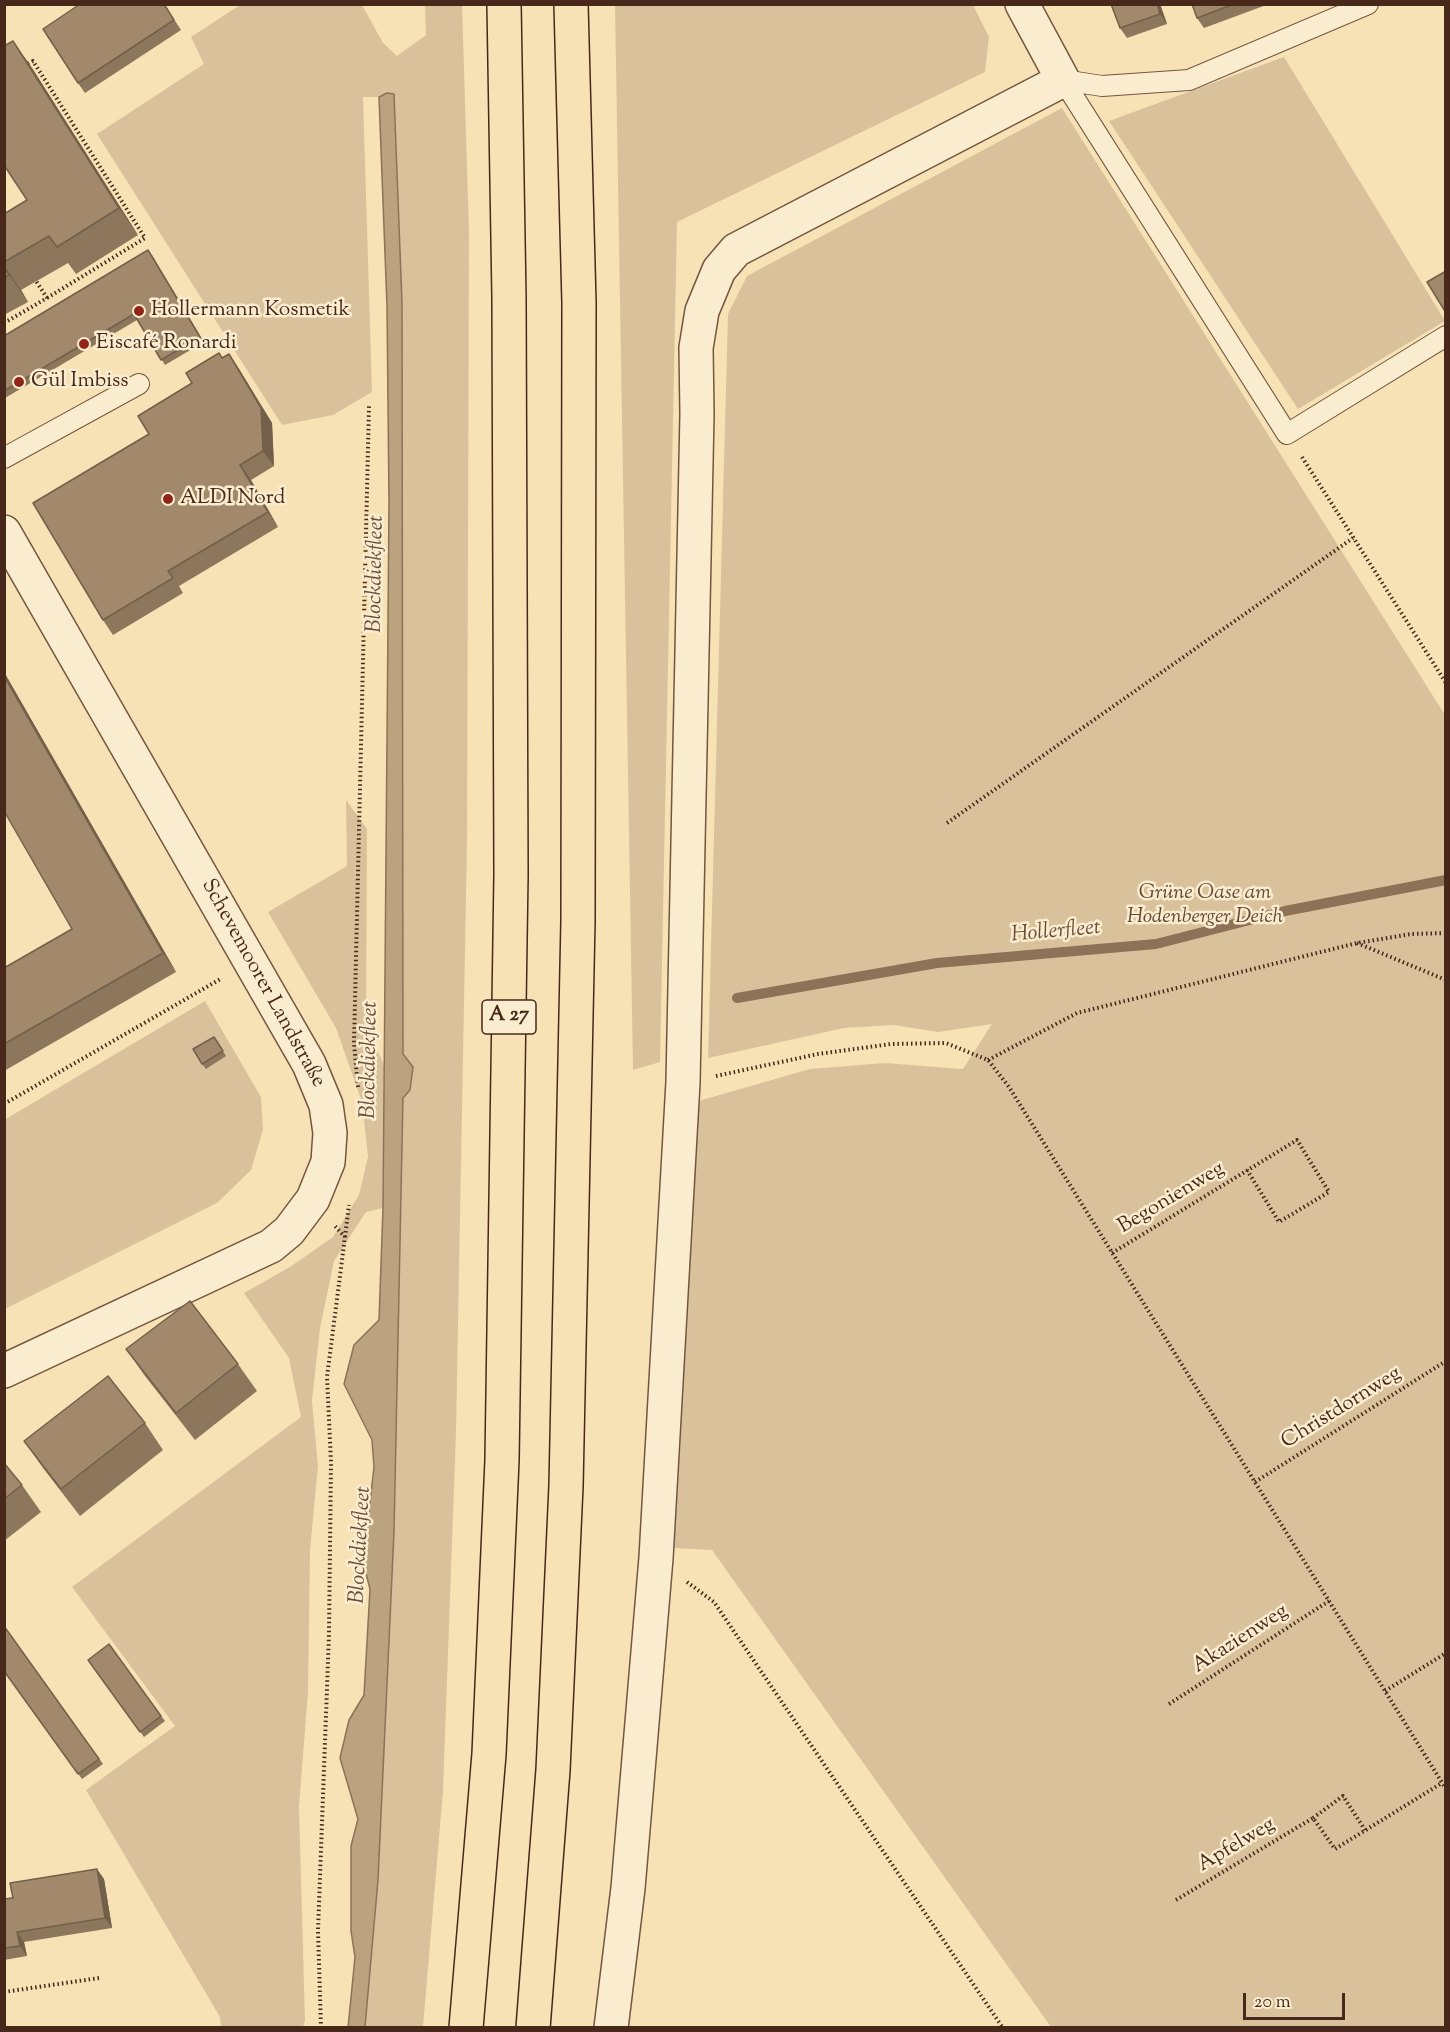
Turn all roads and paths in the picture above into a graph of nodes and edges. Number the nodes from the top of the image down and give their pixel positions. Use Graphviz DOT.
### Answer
graph roads {
  1 [pos="504,4"];
  2 [pos="571,4"];
  3 [pos="1022,4"];
  4 [pos="1368,4"];
  5 [pos="14,72"];
  6 [pos="1063,80"];
  7 [pos="36,281"];
  8 [pos="47,298"];
  9 [pos="4,323"];
  10 [pos="1446,336"];
  11 [pos="139,384"];
  12 [pos="369,406"];
  13 [pos="1287,434"];
  14 [pos="4,458"];
  15 [pos="4,532"];
  16 [pos="1353,538"];
  17 [pos="1446,683"];
  18 [pos="947,823"];
  19 [pos="1446,933"];
  20 [pos="1357,943"];
  21 [pos="251,961"];
  22 [pos="1446,980"];
  23 [pos="988,1060"];
  24 [pos="683,1082"];
  25 [pos="358,1089"];
  26 [pos="4,1104"];
  27 [pos="1247,1170"];
  28 [pos="313,1199"];
  29 [pos="349,1201"];
  30 [pos="345,1238"];
  31 [pos="1112,1253"];
  32 [pos="1446,1361"];
  33 [pos="4,1371"];
  34 [pos="1255,1482"];
  35 [pos="656,1558"];
  36 [pos="1329,1601"];
  37 [pos="1446,1653"];
  38 [pos="1385,1691"];
  39 [pos="1169,1704"];
  40 [pos="1442,1783"];
  41 [pos="1446,1789"];
  42 [pos="1313,1818"];
  43 [pos="1365,1830"];
  44 [pos="1176,1900"];
  45 [pos="99,1978"];
  46 [pos="4,1992"];
  47 [pos="321,2028"];
  48 [pos="466,2028"];
  49 [pos="533,2028"];
  50 [pos="611,2028"];
  51 [pos="1003,2028"];
  1 -- 48 [label="highway, A 27"];
  2 -- 49 [label="highway"];
  3 -- 6 [label="street"];
  4 -- 6 [label="lane"];
  5 -- 8 [label="path"];
  6 -- 13 [label="lane"];
  6 -- 24 [label="street"];
  7 -- 8 [label="path"];
  8 -- 9 [label="path"];
  10 -- 13 [label="lane"];
  11 -- 14 [label="lane"];
  12 -- 25 [label="path"];
  13 -- 16 [label="path"];
  15 -- 21 [label="street, Schevemoorer Landstraße"];
  16 -- 17 [label="path"];
  16 -- 18 [label="path"];
  19 -- 20 [label="path"];
  20 -- 22 [label="path"];
  20 -- 23 [label="path"];
  21 -- 26 [label="path"];
  21 -- 28 [label="street, Schevemoorer Landstraße"];
  23 -- 24 [label="path"];
  23 -- 31 [label="path"];
  24 -- 35 [label="street"];
  27 -- 27 [label="path, Begonienweg"];
  27 -- 31 [label="path, Begonienweg"];
  28 -- 30 [label="path"];
  28 -- 33 [label="street, Schevemoorer Landstraße"];
  29 -- 30 [label="path"];
  30 -- 47 [label="path"];
  31 -- 34 [label="path"];
  32 -- 34 [label="path, Christdornweg"];
  34 -- 36 [label="path"];
  35 -- 50 [label="street"];
  35 -- 51 [label="path"];
  36 -- 38 [label="path"];
  36 -- 39 [label="path, Akazienweg"];
  37 -- 38 [label="path"];
  38 -- 40 [label="path"];
  40 -- 41 [label="path"];
  40 -- 43 [label="path"];
  42 -- 43 [label="path"];
  42 -- 43 [label="path, Apfelweg"];
  42 -- 44 [label="path, Apfelweg"];
  45 -- 46 [label="path"];
}
